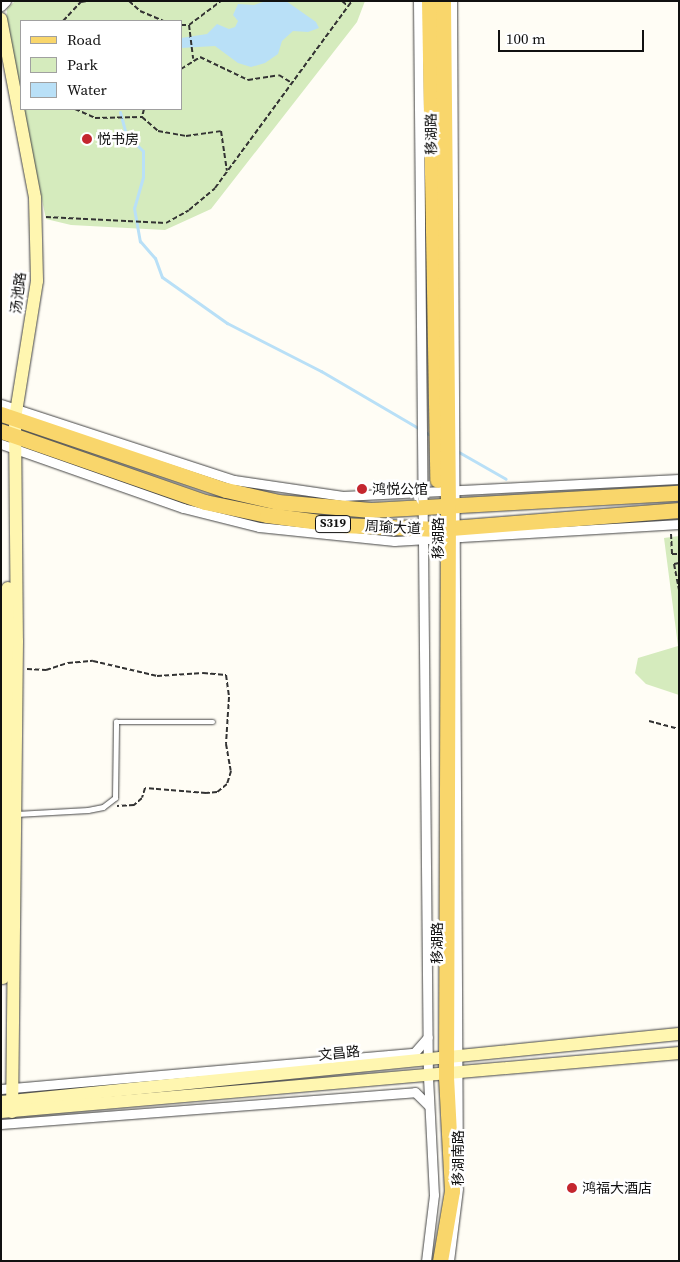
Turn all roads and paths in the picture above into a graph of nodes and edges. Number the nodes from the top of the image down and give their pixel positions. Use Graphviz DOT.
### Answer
graph roads {
  1 [pos="6,1"];
  2 [pos="87,1"];
  3 [pos="129,1"];
  4 [pos="221,1"];
  5 [pos="342,1"];
  6 [pos="352,1"];
  7 [pos="418,1"];
  8 [pos="429,1"];
  9 [pos="443,1"];
  10 [pos="452,1"];
  11 [pos="1,6"];
  12 [pos="349,6"];
  13 [pos="1,19"];
  14 [pos="64,20"];
  15 [pos="162,20"];
  16 [pos="182,25"];
  17 [pos="189,25"];
  18 [pos="1,52"];
  19 [pos="193,59"];
  20 [pos="182,68"];
  21 [pos="292,83"];
  22 [pos="77,110"];
  23 [pos="144,110"];
  24 [pos="142,117"];
  25 [pos="227,171"];
  26 [pos="36,217"];
  27 [pos="9,426"];
  28 [pos="440,441"];
  29 [pos="679,479"];
  30 [pos="679,493"];
  31 [pos="441,500"];
  32 [pos="679,510"];
  33 [pos="674,524"];
  34 [pos="441,533"];
  35 [pos="679,554"];
  36 [pos="679,563"];
  37 [pos="679,590"];
  38 [pos="9,641"];
  39 [pos="213,722"];
  40 [pos="649,722"];
  41 [pos="679,729"];
  42 [pos="3,745"];
  43 [pos="14,814"];
  44 [pos="679,1034"];
  45 [pos="428,1037"];
  46 [pos="679,1052"];
  47 [pos="442,1057"];
  48 [pos="442,1075"];
  49 [pos="4,1103"];
  50 [pos="429,1106"];
  51 [pos="426,1261"];
  52 [pos="433,1261"];
  53 [pos="440,1261"];
  54 [pos="449,1261"];
  1 -- 11 [label="street"];
  2 -- 14 [label="path"];
  3 -- 15 [label="path"];
  4 -- 17 [label="path"];
  5 -- 12 [label="path"];
  6 -- 12 [label="path"];
  7 -- 28 [label="street, 移湖路"];
  8 -- 28 [label="main road, 移湖路"];
  9 -- 28 [label="main road, 移湖路"];
  10 -- 28 [label="street, 移湖路"];
  12 -- 21 [label="path"];
  13 -- 26 [label="street, 汤池路"];
  16 -- 17 [label="path"];
  17 -- 19 [label="path"];
  18 -- 27 [label="street, 汤池路"];
  19 -- 20 [label="path"];
  19 -- 21 [label="path"];
  21 -- 25 [label="path"];
  22 -- 24 [label="path"];
  23 -- 24 [label="path"];
  24 -- 25 [label="path"];
  25 -- 26 [label="path"];
  26 -- 27 [label="street, 汤池路"];
  27 -- 31 [label="main road, 周瑜大道 / S319"];
  27 -- 34 [label="main road, 周瑜大道 / S319"];
  27 -- 38 [label="street, 汤池路"];
  28 -- 31 [label="main road, 移湖路"];
  28 -- 31 [label="street, 移湖路"];
  29 -- 31 [label="street"];
  30 -- 31 [label="main road, 周瑜大道 / S319"];
  31 -- 34 [label="main road, 移湖路"];
  32 -- 34 [label="main road, 周瑜大道 / S319"];
  33 -- 34 [label="street"];
  33 -- 35 [label="path"];
  34 -- 45 [label="street, 移湖路"];
  34 -- 47 [label="main road, 移湖路"];
  34 -- 47 [label="street, 移湖路"];
  36 -- 37 [label="path"];
  38 -- 42 [label="street, 汤池路"];
  38 -- 43 [label="street, 汤池路"];
  39 -- 43 [label="lane"];
  40 -- 41 [label="path"];
  42 -- 49 [label="street, 汤池路"];
  43 -- 49 [label="street, 汤池路"];
  44 -- 47 [label="street, 文昌路"];
  45 -- 47 [label="street, 移湖路"];
  45 -- 49 [label="street"];
  46 -- 48 [label="street"];
  47 -- 48 [label="main road, 移湖路"];
  47 -- 48 [label="street, 移湖南路"];
  47 -- 49 [label="street, 文昌路"];
  48 -- 49 [label="street"];
  48 -- 50 [label="street, 移湖南路"];
  48 -- 52 [label="main road, 移湖南路"];
  48 -- 53 [label="main road, 移湖南路"];
  48 -- 54 [label="street, 移湖南路"];
  49 -- 50 [label="street"];
  50 -- 51 [label="street, 移湖南路"];
}
